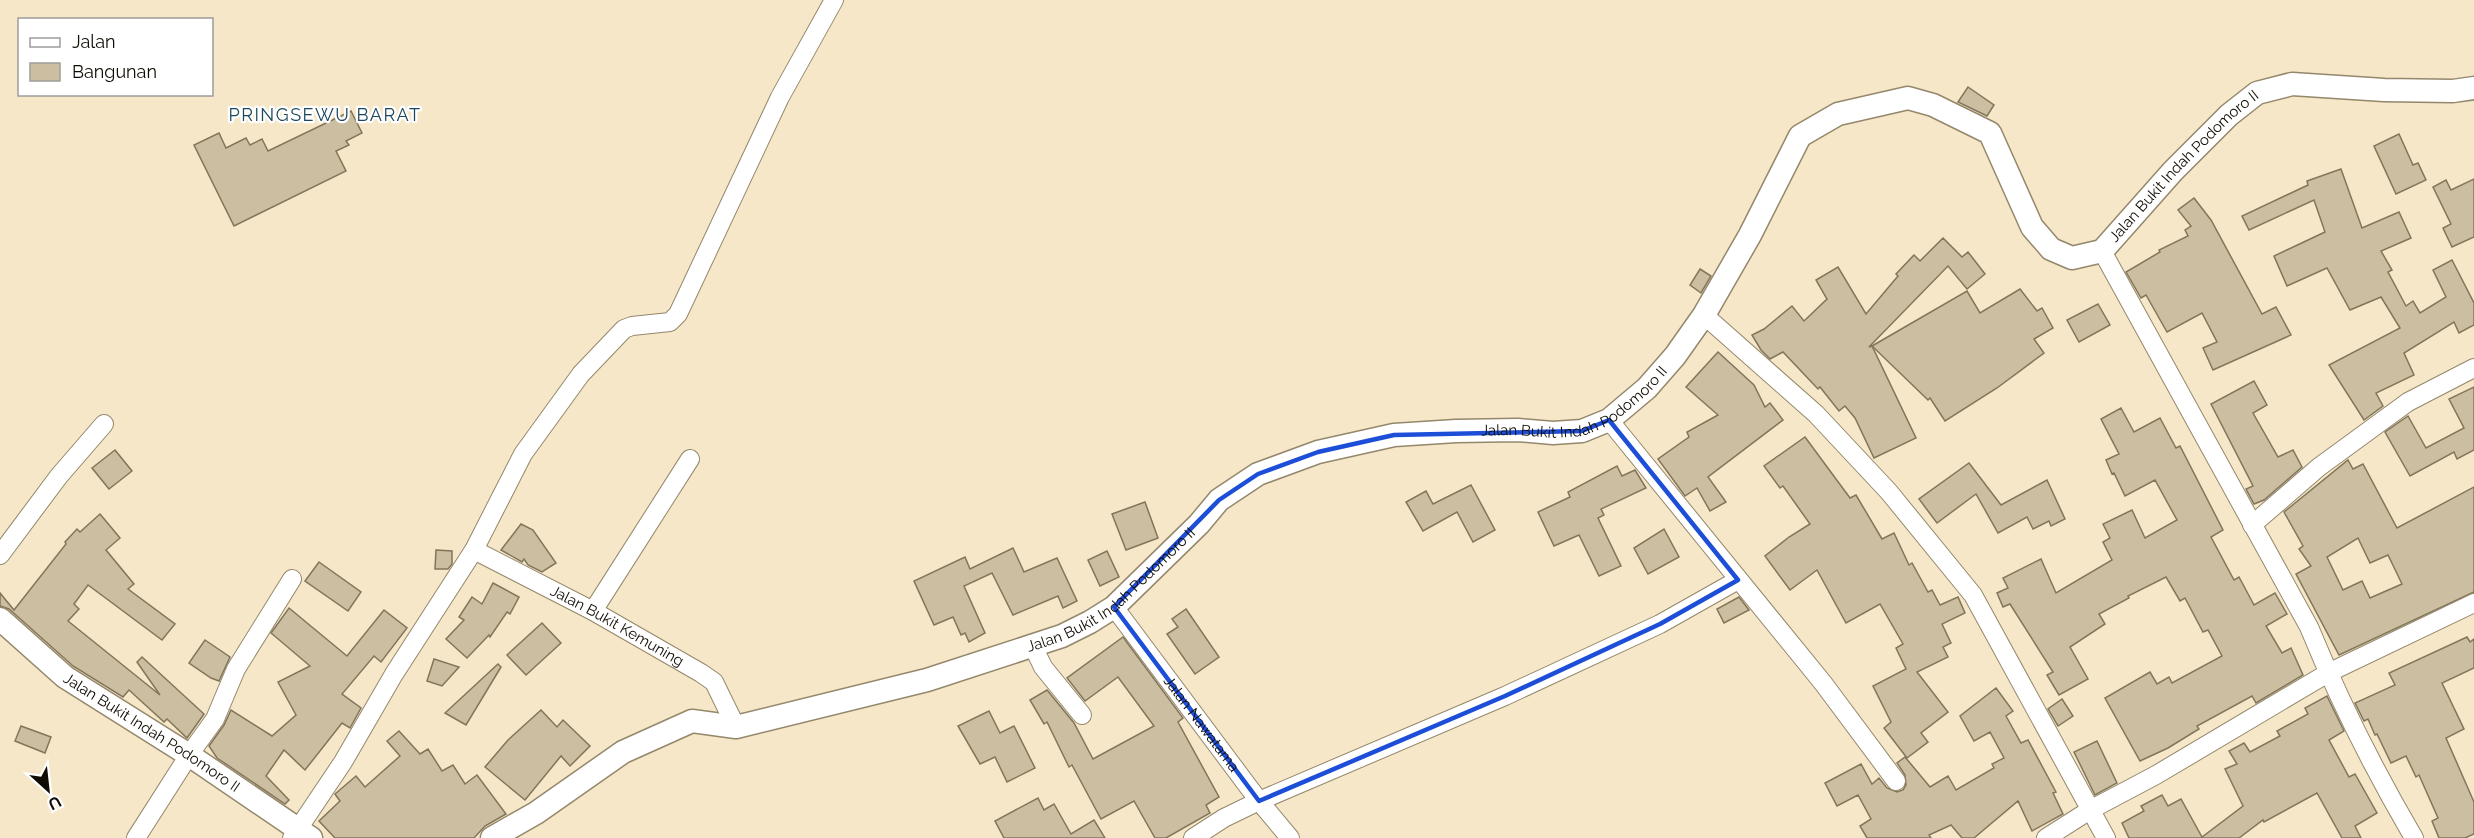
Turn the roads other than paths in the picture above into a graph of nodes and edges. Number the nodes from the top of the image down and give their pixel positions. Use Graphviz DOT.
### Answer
graph roads {
  1 [pos="834,0"];
  2 [pos="2474,88"];
  3 [pos="2102,251"];
  4 [pos="1704,315"];
  5 [pos="2474,368"];
  6 [pos="1610,420"];
  7 [pos="104,424"];
  8 [pos="690,459"];
  9 [pos="2252,525"];
  10 [pos="474,550"];
  11 [pos="0,555"];
  12 [pos="292,579"];
  13 [pos="1738,580"];
  14 [pos="2474,603"];
  15 [pos="1114,607"];
  16 [pos="593,611"];
  17 [pos="0,619"];
  18 [pos="1032,644"];
  19 [pos="2328,673"];
  20 [pos="1082,715"];
  21 [pos="736,727"];
  22 [pos="189,755"];
  23 [pos="1896,781"];
  24 [pos="1259,801"];
  25 [pos="2090,810"];
  26 [pos="300,835"];
  27 [pos="136,838"];
  28 [pos="492,838"];
  29 [pos="1193,838"];
  30 [pos="1290,838"];
  31 [pos="2046,838"];
  32 [pos="2106,838"];
  33 [pos="2414,838"];
  1 -- 10 [label="street"];
  2 -- 3 [label="street, Jalan Bukit Indah Podomoro II"];
  3 -- 4 [label="street, Jalan Bukit Indah Podomoro II"];
  3 -- 9 [label="street"];
  4 -- 6 [label="street, Jalan Bukit Indah Podomoro II"];
  4 -- 25 [label="street"];
  5 -- 9 [label="street"];
  6 -- 13 [label="street"];
  6 -- 15 [label="street, Jalan Bukit Indah Podomoro II"];
  7 -- 11 [label="street"];
  8 -- 16 [label="street"];
  9 -- 19 [label="street"];
  10 -- 16 [label="street, Jalan Bukit Kemuning"];
  10 -- 26 [label="street"];
  12 -- 22 [label="street"];
  13 -- 23 [label="street"];
  13 -- 24 [label="street"];
  14 -- 19 [label="street"];
  15 -- 18 [label="street, Jalan Bukit Indah Podomoro II"];
  15 -- 24 [label="street, Jalan Nawatama"];
  16 -- 21 [label="street, Jalan Bukit Kemuning"];
  17 -- 22 [label="street, Jalan Bukit Indah Podomoro II"];
  18 -- 20 [label="street"];
  18 -- 21 [label="street, Jalan Bukit Indah Podomoro II"];
  19 -- 25 [label="street"];
  19 -- 33 [label="street"];
  21 -- 28 [label="street, Jalan Bukit Indah Podomoro II"];
  22 -- 26 [label="street, Jalan Bukit Indah Podomoro II"];
  22 -- 27 [label="street"];
  24 -- 29 [label="street"];
  24 -- 30 [label="street, Jalan Nawatama"];
  25 -- 31 [label="street"];
  25 -- 32 [label="street"];
}
